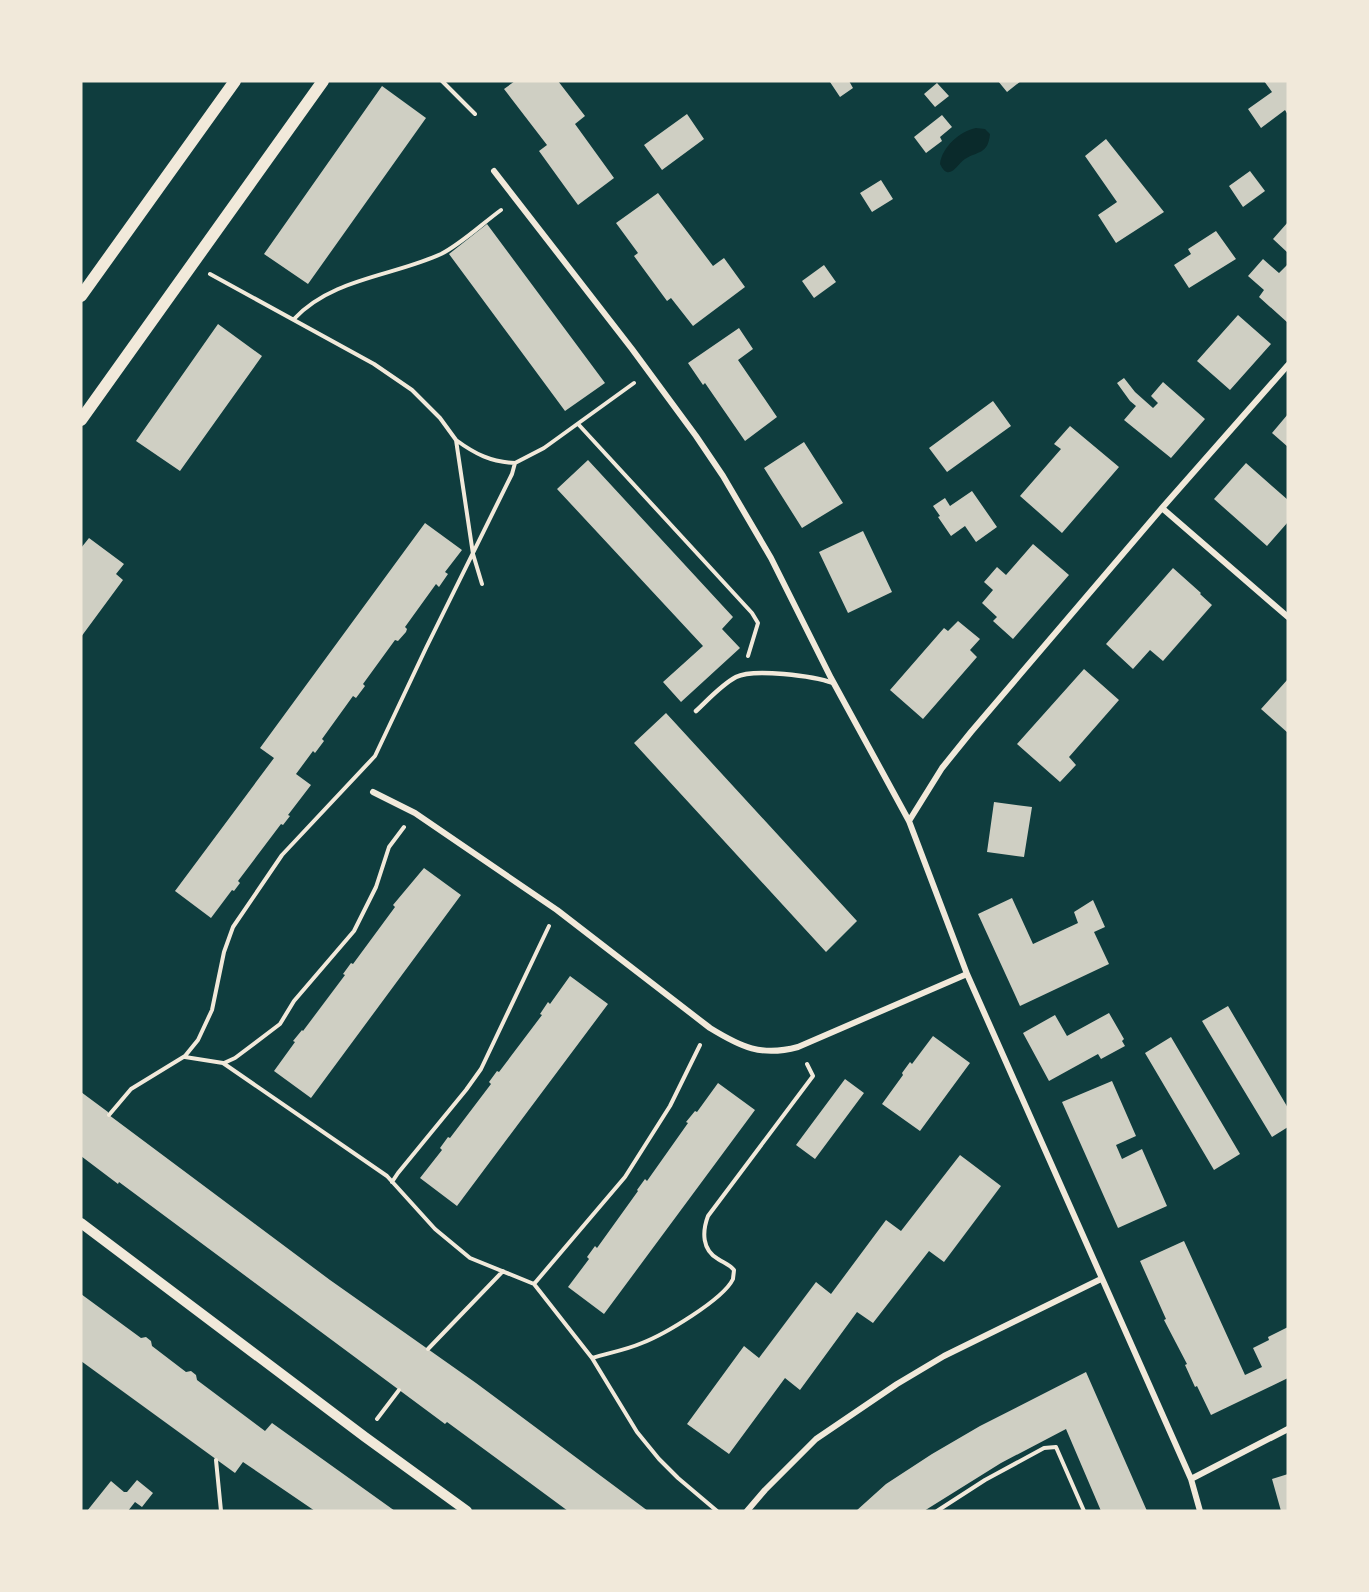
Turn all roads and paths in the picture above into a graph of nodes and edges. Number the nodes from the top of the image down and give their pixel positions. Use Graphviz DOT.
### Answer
graph roads {
  1 [pos="235,81"];
  2 [pos="323,81"];
  3 [pos="442,81"];
  4 [pos="475,114"];
  5 [pos="494,171"];
  6 [pos="515,200"];
  7 [pos="192,264"];
  8 [pos="81,296"];
  9 [pos="294,319"];
  10 [pos="1288,365"];
  11 [pos="649,372"];
  12 [pos="81,420"];
  13 [pos="579,424"];
  14 [pos="456,440"];
  15 [pos="514,463"];
  16 [pos="1162,508"];
  17 [pos="473,554"];
  18 [pos="482,584"];
  19 [pos="1288,617"];
  20 [pos="748,673"];
  21 [pos="833,682"];
  22 [pos="696,711"];
  23 [pos="374,792"];
  24 [pos="415,813"];
  25 [pos="909,821"];
  26 [pos="557,910"];
  27 [pos="967,974"];
  28 [pos="710,1028"];
  29 [pos="798,1047"];
  30 [pos="185,1056"];
  31 [pos="223,1063"];
  32 [pos="109,1115"];
  33 [pos="392,1182"];
  34 [pos="81,1223"];
  35 [pos="503,1270"];
  36 [pos="1101,1279"];
  37 [pos="534,1284"];
  38 [pos="428,1349"];
  39 [pos="592,1358"];
  40 [pos="399,1390"];
  41 [pos="1288,1429"];
  42 [pos="365,1437"];
  43 [pos="216,1460"];
  44 [pos="1191,1479"];
  45 [pos="220,1511"];
  46 [pos="467,1511"];
  47 [pos="717,1511"];
  48 [pos="747,1511"];
  49 [pos="937,1511"];
  50 [pos="1084,1511"];
  51 [pos="1200,1511"];
  1 -- 8 [label="main road"];
  2 -- 7 [label="main road"];
  3 -- 4 [label="path"];
  5 -- 6 [label="street"];
  6 -- 9 [label="path"];
  6 -- 11 [label="street"];
  7 -- 9 [label="path"];
  7 -- 12 [label="main road"];
  9 -- 14 [label="path"];
  10 -- 16 [label="street"];
  11 -- 13 [label="path"];
  11 -- 21 [label="street"];
  13 -- 15 [label="path"];
  13 -- 20 [label="path"];
  14 -- 15 [label="path"];
  14 -- 17 [label="path"];
  15 -- 17 [label="path"];
  16 -- 19 [label="street"];
  16 -- 25 [label="street"];
  17 -- 18 [label="path"];
  17 -- 30 [label="path"];
  20 -- 21 [label="lane"];
  20 -- 22 [label="lane"];
  21 -- 25 [label="street"];
  23 -- 24 [label="street"];
  24 -- 26 [label="street"];
  24 -- 31 [label="path"];
  25 -- 27 [label="street"];
  26 -- 28 [label="street"];
  26 -- 33 [label="path"];
  27 -- 29 [label="street"];
  27 -- 36 [label="street"];
  28 -- 29 [label="street"];
  28 -- 37 [label="path"];
  29 -- 39 [label="path"];
  30 -- 31 [label="path"];
  30 -- 32 [label="path"];
  31 -- 33 [label="path"];
  33 -- 35 [label="path"];
  34 -- 42 [label="street"];
  35 -- 37 [label="path"];
  35 -- 38 [label="path"];
  36 -- 44 [label="street"];
  36 -- 48 [label="street"];
  37 -- 39 [label="path"];
  39 -- 47 [label="path"];
  40 -- 42 [label="path"];
  41 -- 44 [label="street"];
  42 -- 46 [label="street"];
  43 -- 45 [label="path"];
  44 -- 51 [label="street"];
  49 -- 50 [label="path"];
}
